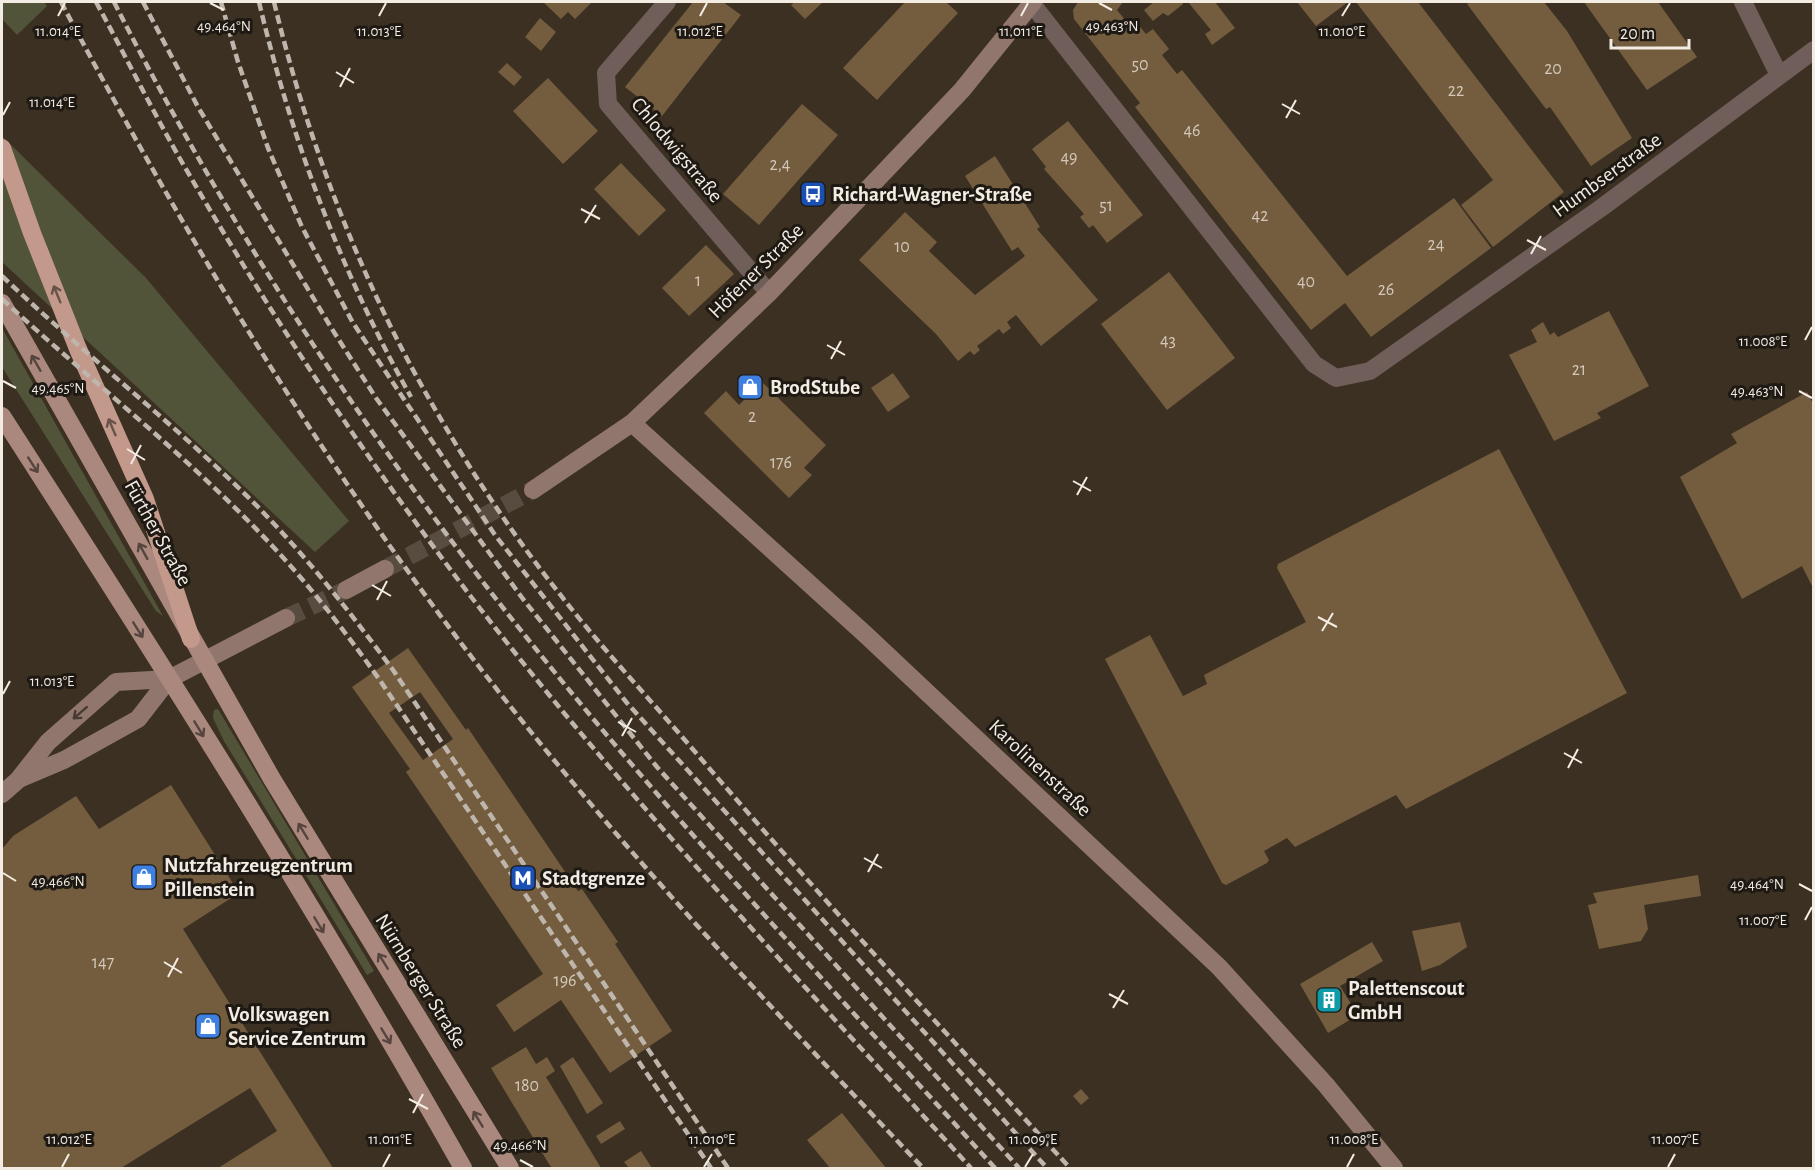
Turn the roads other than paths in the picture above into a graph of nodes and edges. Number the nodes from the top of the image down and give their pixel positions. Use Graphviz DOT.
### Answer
graph roads {
  1 [pos="667,2"];
  2 [pos="1743,2"];
  3 [pos="1032,3"];
  4 [pos="1814,50"];
  5 [pos="1779,75"];
  6 [pos="2,148"];
  7 [pos="769,293"];
  8 [pos="2,303"];
  9 [pos="2,416"];
  10 [pos="632,423"];
  11 [pos="533,490"];
  12 [pos="385,569"];
  13 [pos="346,590"];
  14 [pos="286,618"];
  15 [pos="191,639"];
  16 [pos="204,661"];
  17 [pos="169,679"];
  18 [pos="18,780"];
  19 [pos="2,794"];
  20 [pos="463,1168"];
  21 [pos="510,1168"];
  22 [pos="1394,1168"];
  1 -- 7 [label="street, Chlodwigstraße"];
  2 -- 5 [label="street"];
  3 -- 5 [label="street, Humbserstraße"];
  3 -- 7 [label="main road, Höfener Straße"];
  4 -- 5 [label="street, Humbserstraße"];
  15 -- 6 [label="highway, one-way"];
  7 -- 10 [label="main road, Höfener Straße"];
  15 -- 8 [label="main road, Fürther Straße, one-way"];
  9 -- 17 [label="main road, one-way"];
  10 -- 11 [label="main road, Höfener Straße"];
  10 -- 22 [label="main road, Karolinenstraße"];
  12 -- 13 [label="main road"];
  14 -- 16 [label="main road"];
  15 -- 16 [label="main road, Fürther Straße"];
  16 -- 17 [label="main road"];
  21 -- 16 [label="main road, Nürnberger Straße, one-way"];
  17 -- 18 [label="main road"];
  17 -- 18 [label="main road, one-way"];
  17 -- 20 [label="main road, one-way"];
  18 -- 19 [label="main road"];
}
